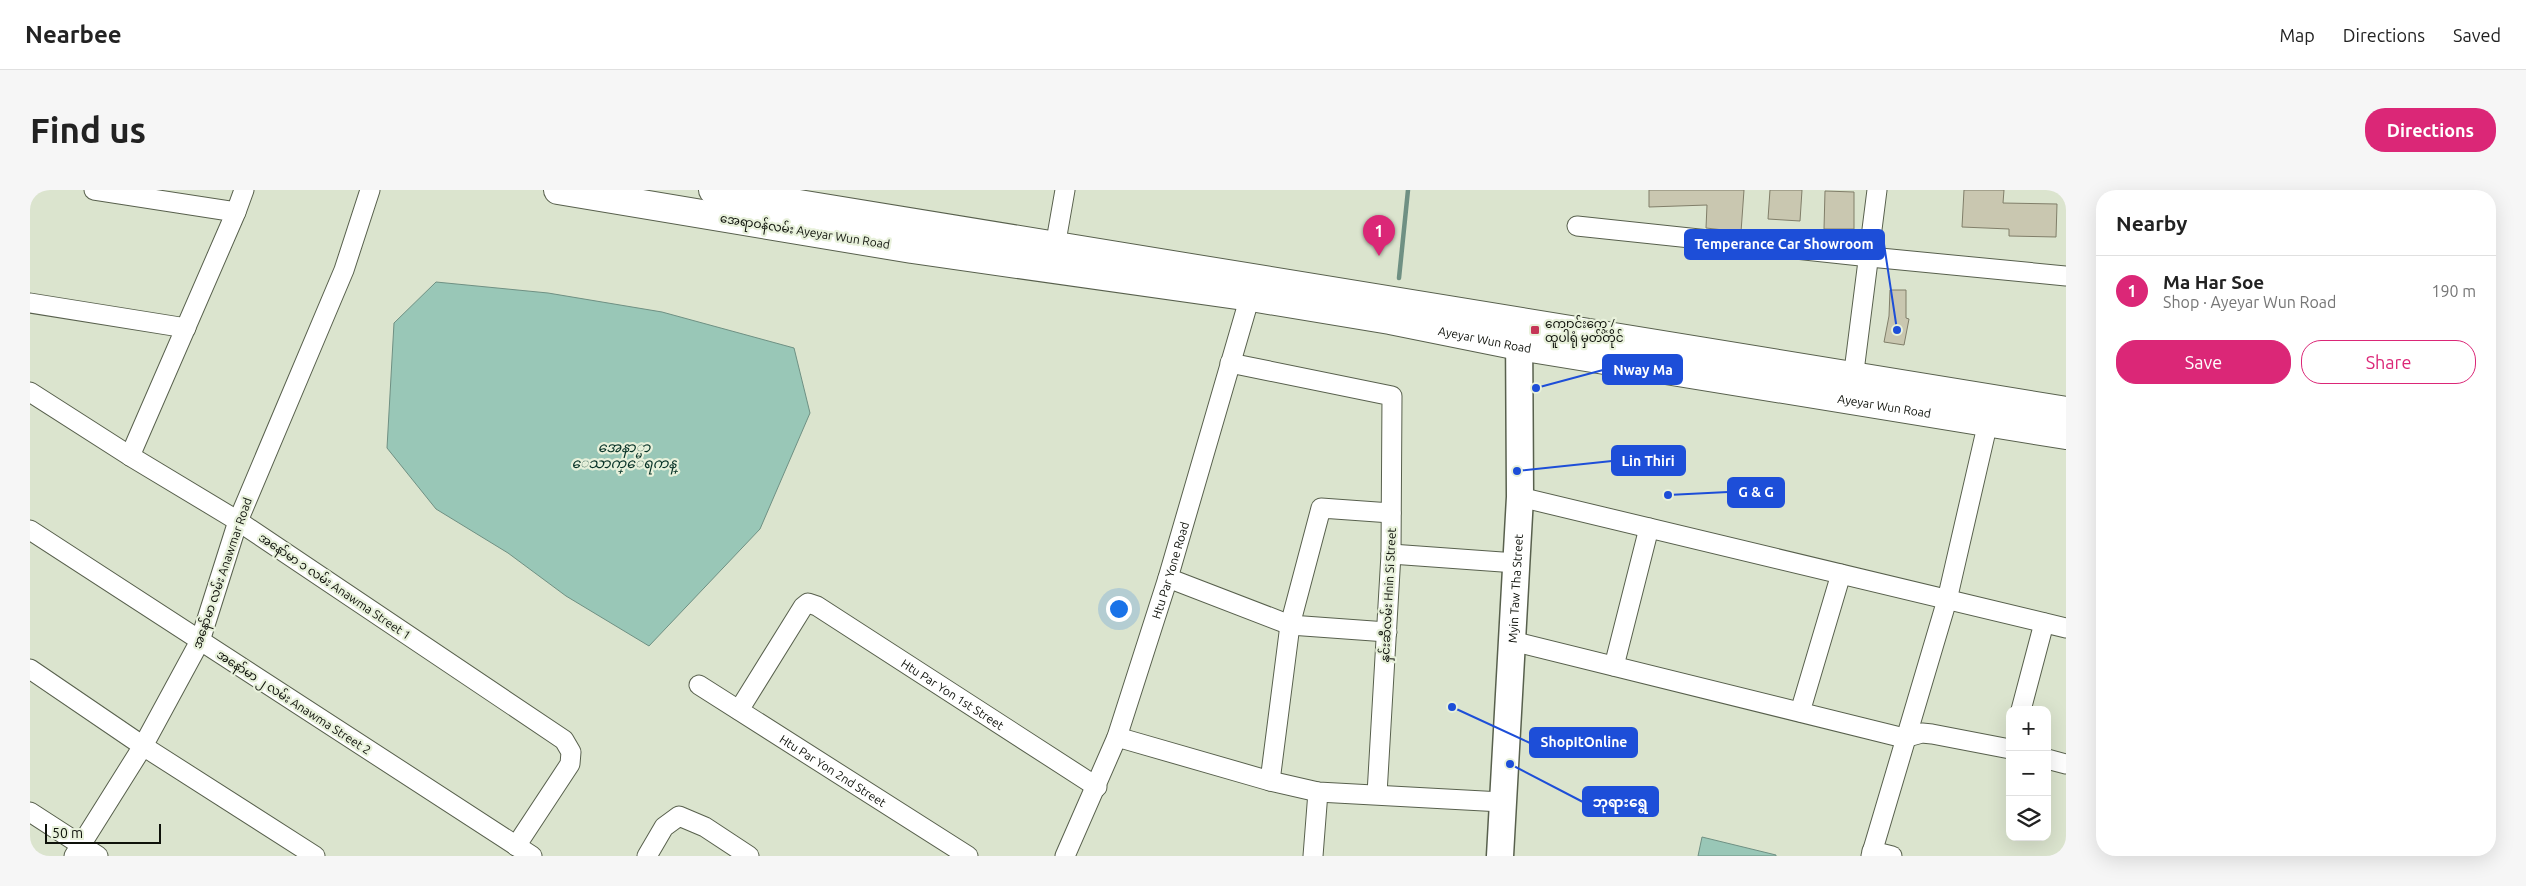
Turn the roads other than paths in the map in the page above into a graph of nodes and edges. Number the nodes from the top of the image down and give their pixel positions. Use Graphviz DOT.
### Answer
graph roads {
  1 [pos="94,190"];
  2 [pos="244,190"];
  3 [pos="370,190"];
  4 [pos="558,190"];
  5 [pos="714,190"];
  6 [pos="1066,190"];
  7 [pos="1877,190"];
  8 [pos="132,193"];
  9 [pos="236,212"];
  10 [pos="1577,226"];
  11 [pos="1054,257"];
  12 [pos="1870,257"];
  13 [pos="2066,276"];
  14 [pos="1253,287"];
  15 [pos="30,303"];
  16 [pos="186,328"];
  17 [pos="1519,333"];
  18 [pos="1230,363"];
  19 [pos="1852,388"];
  20 [pos="30,392"];
  21 [pos="2066,411"];
  22 [pos="1988,422"];
  23 [pos="2066,434"];
  24 [pos="130,456"];
  25 [pos="1520,497"];
  26 [pos="1391,513"];
  27 [pos="238,521"];
  28 [pos="1649,528"];
  29 [pos="30,530"];
  30 [pos="1391,554"];
  31 [pos="1516,563"];
  32 [pos="1841,574"];
  33 [pos="1168,578"];
  34 [pos="1947,600"];
  35 [pos="2044,623"];
  36 [pos="1290,624"];
  37 [pos="2066,628"];
  38 [pos="1387,632"];
  39 [pos="200,641"];
  40 [pos="1512,641"];
  41 [pos="1614,666"];
  42 [pos="30,669"];
  43 [pos="700,685"];
  44 [pos="2022,706"];
  45 [pos="739,710"];
  46 [pos="1800,712"];
  47 [pos="1117,737"];
  48 [pos="1904,738"];
  49 [pos="143,746"];
  50 [pos="2006,748"];
  51 [pos="2051,760"];
  52 [pos="2066,764"];
  53 [pos="1270,781"];
  54 [pos="1097,787"];
  55 [pos="1318,792"];
  56 [pos="1377,794"];
  57 [pos="1502,802"];
  58 [pos="30,812"];
  59 [pos="516,846"];
  60 [pos="77,851"];
  61 [pos="1871,853"];
  62 [pos="98,856"];
  63 [pos="315,856"];
  64 [pos="532,856"];
  65 [pos="647,856"];
  66 [pos="749,856"];
  67 [pos="968,856"];
  68 [pos="1065,856"];
  69 [pos="1313,856"];
  70 [pos="1500,856"];
  71 [pos="1892,856"];
  1 -- 8 [label="street"];
  2 -- 9 [label="street"];
  3 -- 27 [label="street, အနော်မာ လမ်း Anawmar Road"];
  4 -- 11 [label="main road, အေရာဝန်လမ်း Ayeyar Wun Road"];
  5 -- 11 [label="main road, အေရာဝန်လမ်း Ayeyar Wun Road"];
  6 -- 11 [label="street"];
  7 -- 12 [label="street"];
  8 -- 9 [label="street"];
  9 -- 16 [label="street"];
  10 -- 12 [label="street"];
  11 -- 14 [label="main road, Ayeyar Wun Road"];
  12 -- 13 [label="street"];
  12 -- 19 [label="street"];
  14 -- 17 [label="main road, Ayeyar Wun Road"];
  14 -- 18 [label="street, Htu Par Yone Road"];
  15 -- 16 [label="street"];
  16 -- 24 [label="street"];
  17 -- 19 [label="main road, Ayeyar Wun Road"];
  17 -- 25 [label="main road, Myin Taw Tha Street"];
  18 -- 26 [label="street, နှင်းဆီလမ်း Hnin Si Street"];
  18 -- 33 [label="street, Htu Par Yone Road"];
  19 -- 21 [label="main road, Ayeyar Wun Road"];
  19 -- 22 [label="main road, Ayeyar Wun Road"];
  20 -- 24 [label="street, အနော်မာ ၁ လမ်း Anawma Street 1"];
  22 -- 23 [label="main road, Ayeyar Wun Road"];
  22 -- 34 [label="street"];
  24 -- 27 [label="street, အနော်မာ ၁ လမ်း Anawma Street 1"];
  25 -- 28 [label="street"];
  25 -- 31 [label="main road, Myin Taw Tha Street"];
  26 -- 30 [label="street, နှင်းဆီလမ်း Hnin Si Street"];
  26 -- 36 [label="street"];
  27 -- 39 [label="street, အနော်မာ လမ်း Anawmar Road"];
  27 -- 59 [label="street, အနော်မာ ၁ လမ်း Anawma Street 1"];
  28 -- 32 [label="street"];
  28 -- 41 [label="street"];
  29 -- 39 [label="street, အနော်မာ ၂ လမ်း Anawma Street 2"];
  30 -- 31 [label="street"];
  30 -- 38 [label="street, နှင်းဆီလမ်း Hnin Si Street"];
  31 -- 40 [label="main road, Myin Taw Tha Street"];
  32 -- 34 [label="street"];
  32 -- 46 [label="street"];
  33 -- 36 [label="street"];
  33 -- 47 [label="street, Htu Par Yone Road"];
  34 -- 35 [label="street"];
  34 -- 48 [label="street"];
  35 -- 37 [label="street"];
  35 -- 44 [label="street"];
  36 -- 38 [label="street"];
  36 -- 53 [label="street"];
  38 -- 56 [label="street, နှင်းဆီလမ်း Hnin Si Street"];
  39 -- 49 [label="street, အနော်မာ လမ်း Anawmar Road"];
  39 -- 59 [label="street, အနော်မာ ၂ လမ်း Anawma Street 2"];
  40 -- 41 [label="street"];
  40 -- 57 [label="main road, Myin Taw Tha Street"];
  41 -- 46 [label="street"];
  42 -- 49 [label="street"];
  43 -- 45 [label="street, Htu Par Yon 2nd Street"];
  45 -- 54 [label="street, Htu Par Yon 1st Street"];
  45 -- 67 [label="street, Htu Par Yon 2nd Street"];
  46 -- 48 [label="street"];
  47 -- 53 [label="street"];
  47 -- 54 [label="street, Htu Par Yone Road"];
  48 -- 50 [label="street"];
  48 -- 61 [label="street"];
  49 -- 60 [label="street, အနော်မာ လမ်း Anawmar Road"];
  49 -- 63 [label="street"];
  51 -- 52 [label="street"];
  53 -- 55 [label="street"];
  54 -- 68 [label="street, Htu Par Yone Road"];
  55 -- 56 [label="street"];
  55 -- 69 [label="street"];
  56 -- 57 [label="street"];
  57 -- 70 [label="main road, Myin Taw Tha Street"];
  58 -- 60 [label="street"];
  59 -- 64 [label="street, အနော်မာ ၂ လမ်း Anawma Street 2"];
  60 -- 62 [label="street"];
  61 -- 71 [label="street"];
  65 -- 66 [label="street"];
}
